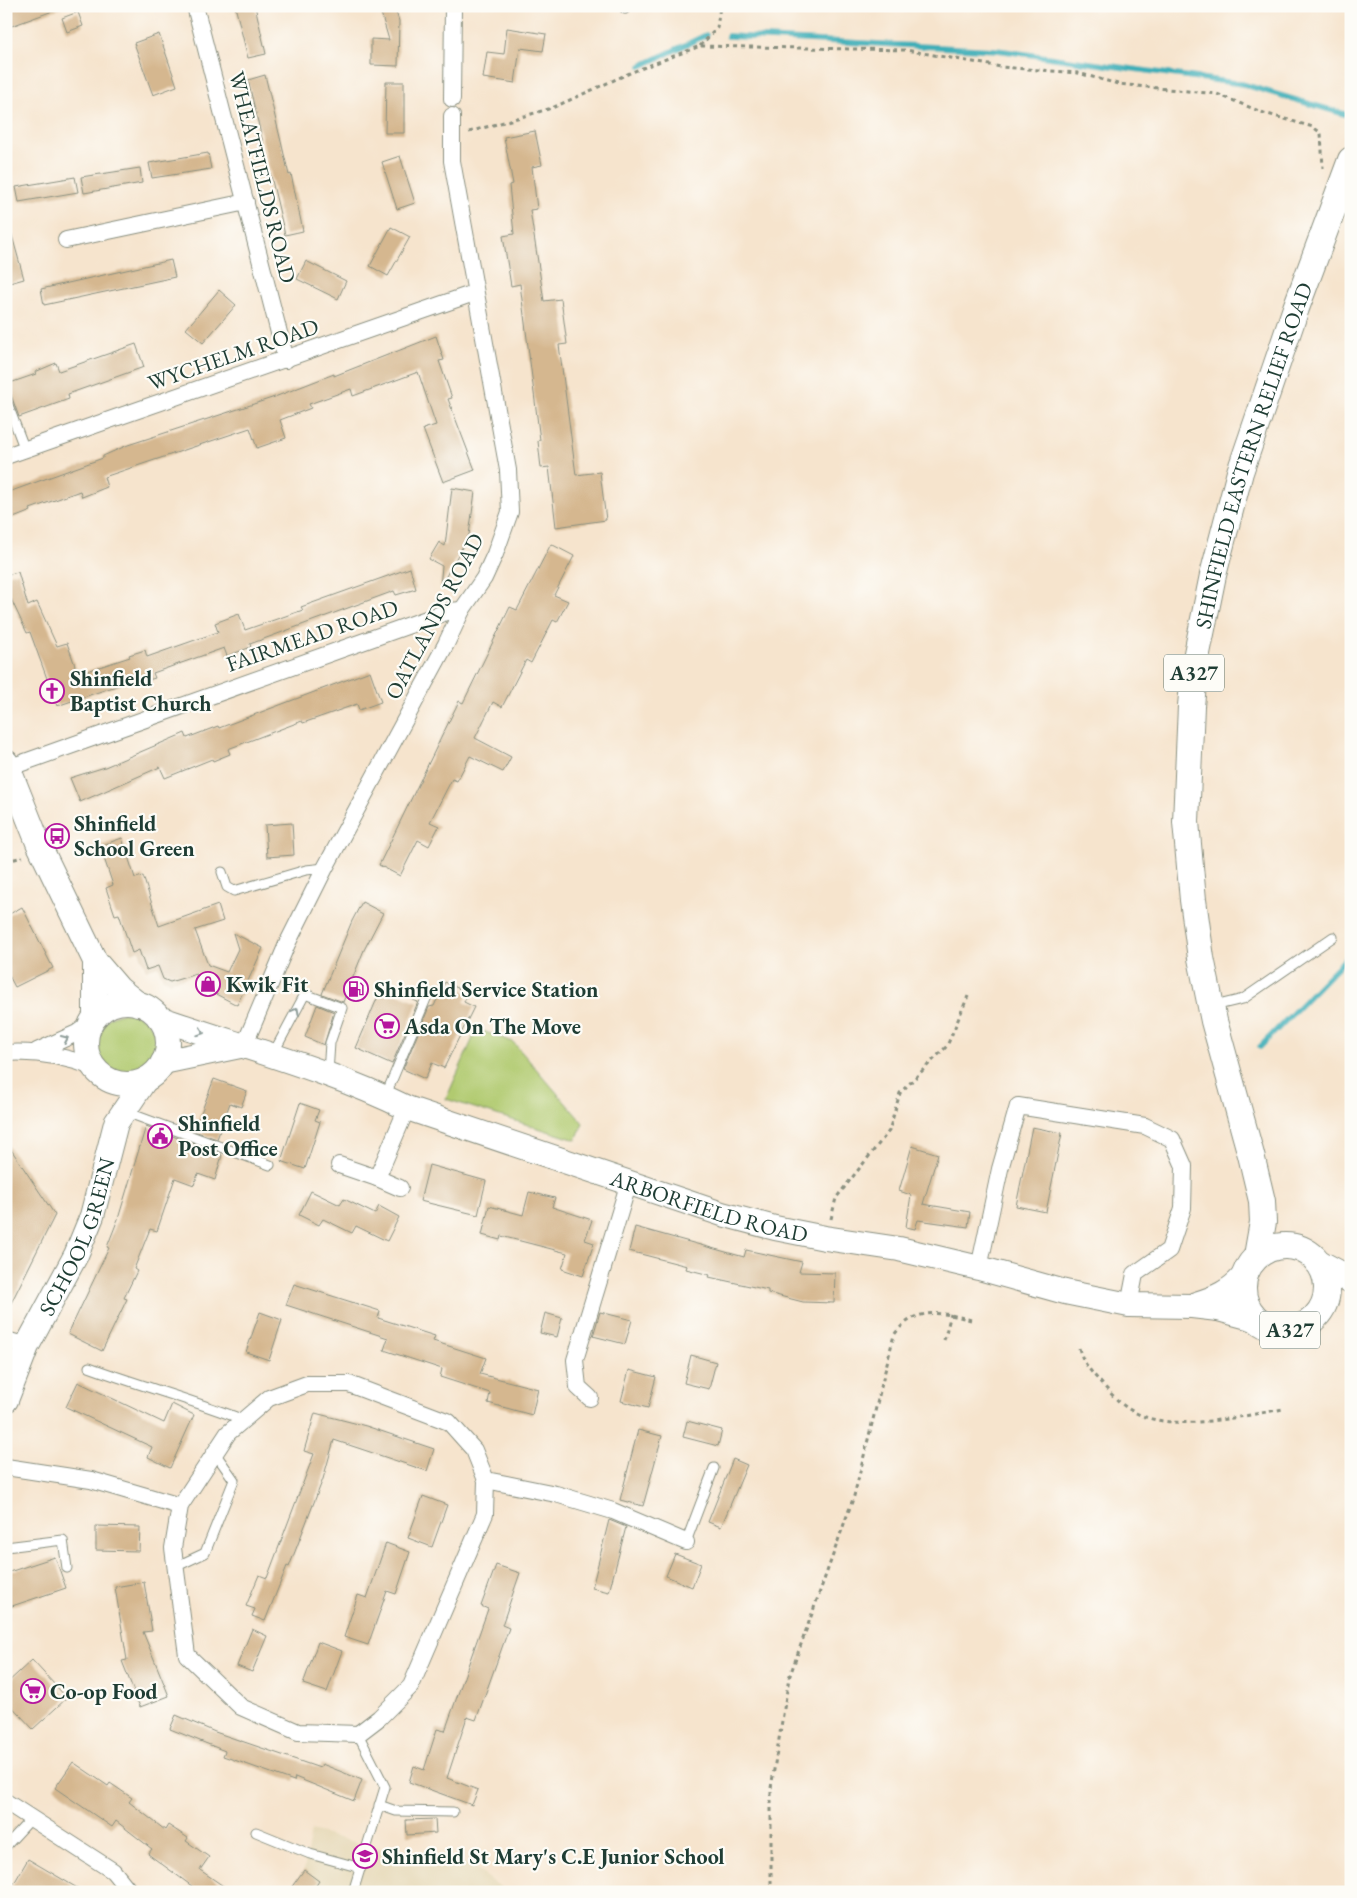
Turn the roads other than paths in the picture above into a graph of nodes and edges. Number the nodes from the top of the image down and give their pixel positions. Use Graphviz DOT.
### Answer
graph roads {
  1 [pos="195,6"];
  2 [pos="453,6"];
  3 [pos="452,99"];
  4 [pos="452,116"];
  5 [pos="1351,160"];
  6 [pos="246,202"];
  7 [pos="66,240"];
  8 [pos="474,293"];
  9 [pos="286,360"];
  10 [pos="6,400"];
  11 [pos="25,450"];
  12 [pos="6,456"];
  13 [pos="462,610"];
  14 [pos="7,765"];
  15 [pos="326,868"];
  16 [pos="222,872"];
  17 [pos="1333,937"];
  18 [pos="95,962"];
  19 [pos="428,994"];
  20 [pos="138,1004"];
  21 [pos="1211,1006"];
  22 [pos="159,1018"];
  23 [pos="93,1020"];
  24 [pos="244,1046"];
  25 [pos="37,1051"];
  26 [pos="6,1052"];
  27 [pos="273,1054"];
  28 [pos="163,1062"];
  29 [pos="99,1073"];
  30 [pos="328,1075"];
  31 [pos="145,1080"];
  32 [pos="384,1097"];
  33 [pos="407,1108"];
  34 [pos="120,1117"];
  35 [pos="270,1165"];
  36 [pos="339,1165"];
  37 [pos="377,1178"];
  38 [pos="628,1182"];
  39 [pos="400,1188"];
  40 [pos="1262,1201"];
  41 [pos="1296,1247"];
  42 [pos="1320,1264"];
  43 [pos="1250,1266"];
  44 [pos="979,1268"];
  45 [pos="1351,1280"];
  46 [pos="1351,1296"];
  47 [pos="1129,1306"];
  48 [pos="1192,1306"];
  49 [pos="1321,1310"];
  50 [pos="1255,1319"];
  51 [pos="17,1343"];
  52 [pos="89,1367"];
  53 [pos="590,1398"];
  54 [pos="6,1400"];
  55 [pos="244,1420"];
  56 [pos="215,1453"];
  57 [pos="6,1467"];
  58 [pos="714,1468"];
  59 [pos="486,1480"];
  60 [pos="180,1506"];
  61 [pos="686,1542"];
  62 [pos="6,1547"];
  63 [pos="176,1567"];
  64 [pos="66,1568"];
  65 [pos="358,1734"];
  66 [pos="6,1802"];
  67 [pos="379,1805"];
  68 [pos="453,1812"];
  69 [pos="31,1820"];
  70 [pos="256,1832"];
  71 [pos="6,1846"];
  72 [pos="361,1868"];
  73 [pos="130,1892"];
  74 [pos="353,1892"];
  1 -- 6 [label="street, WHEATFIELDS ROAD"];
  2 -- 3 [label="street"];
  4 -- 8 [label="street, OATLANDS ROAD"];
  5 -- 21 [label="main road, SHINFIELD EASTERN RELIEF ROAD / A327"];
  6 -- 7 [label="street"];
  6 -- 9 [label="street, WHEATFIELDS ROAD"];
  8 -- 9 [label="street, WYCHELM ROAD"];
  8 -- 13 [label="street, OATLANDS ROAD"];
  9 -- 11 [label="street, WYCHELM ROAD"];
  10 -- 11 [label="lane"];
  11 -- 12 [label="street, WYCHELM ROAD"];
  13 -- 14 [label="street, FAIRMEAD ROAD"];
  13 -- 15 [label="street, OATLANDS ROAD"];
  14 -- 18 [label="main road"];
  15 -- 16 [label="lane"];
  15 -- 24 [label="street, OATLANDS ROAD"];
  17 -- 21 [label="lane"];
  18 -- 20 [label="main road"];
  18 -- 23 [label="main road"];
  19 -- 32 [label="lane"];
  20 -- 22 [label="main road"];
  20 -- 23 [label="main road"];
  21 -- 40 [label="main road, SHINFIELD EASTERN RELIEF ROAD / A327"];
  22 -- 24 [label="main road, ARBORFIELD ROAD, one-way"];
  22 -- 28 [label="main road"];
  25 -- 23 [label="street, one-way"];
  23 -- 29 [label="main road"];
  24 -- 27 [label="main road, ARBORFIELD ROAD"];
  24 -- 28 [label="main road, ARBORFIELD ROAD"];
  25 -- 26 [label="street"];
  25 -- 29 [label="street"];
  27 -- 30 [label="main road, ARBORFIELD ROAD"];
  27 -- 30 [label="lane, one-way"];
  28 -- 31 [label="main road"];
  29 -- 31 [label="main road"];
  29 -- 34 [label="main road, SCHOOL GREEN"];
  30 -- 32 [label="main road, ARBORFIELD ROAD"];
  31 -- 34 [label="main road, SCHOOL GREEN"];
  32 -- 33 [label="main road, ARBORFIELD ROAD"];
  33 -- 37 [label="street"];
  33 -- 38 [label="main road, ARBORFIELD ROAD"];
  34 -- 35 [label="lane"];
  34 -- 51 [label="main road, SCHOOL GREEN"];
  36 -- 37 [label="street"];
  37 -- 39 [label="street"];
  38 -- 44 [label="main road, ARBORFIELD ROAD"];
  38 -- 53 [label="street"];
  40 -- 41 [label="main road, SHINFIELD EASTERN RELIEF ROAD / A327"];
  40 -- 43 [label="main road, SHINFIELD EASTERN RELIEF ROAD / A327"];
  41 -- 42 [label="main road, A327"];
  41 -- 43 [label="main road"];
  42 -- 45 [label="main road, A327"];
  42 -- 49 [label="main road, A327"];
  43 -- 48 [label="main road, ARBORFIELD ROAD"];
  43 -- 50 [label="main road, A327"];
  44 -- 47 [label="main road, ARBORFIELD ROAD"];
  44 -- 47 [label="street"];
  46 -- 49 [label="main road, A327"];
  47 -- 48 [label="main road, ARBORFIELD ROAD"];
  48 -- 50 [label="main road, ARBORFIELD ROAD"];
  49 -- 50 [label="main road, A327"];
  51 -- 54 [label="main road, SCHOOL GREEN"];
  52 -- 55 [label="lane"];
  55 -- 56 [label="street"];
  55 -- 59 [label="street"];
  56 -- 60 [label="street"];
  56 -- 63 [label="lane"];
  57 -- 60 [label="street"];
  58 -- 61 [label="lane"];
  59 -- 61 [label="street"];
  59 -- 65 [label="street"];
  60 -- 63 [label="street"];
  62 -- 64 [label="lane"];
  63 -- 65 [label="street"];
  65 -- 67 [label="lane"];
  66 -- 69 [label="street"];
  67 -- 68 [label="lane"];
  67 -- 72 [label="lane"];
  69 -- 71 [label="lane"];
  69 -- 73 [label="street"];
  70 -- 72 [label="lane"];
  72 -- 74 [label="lane"];
}
